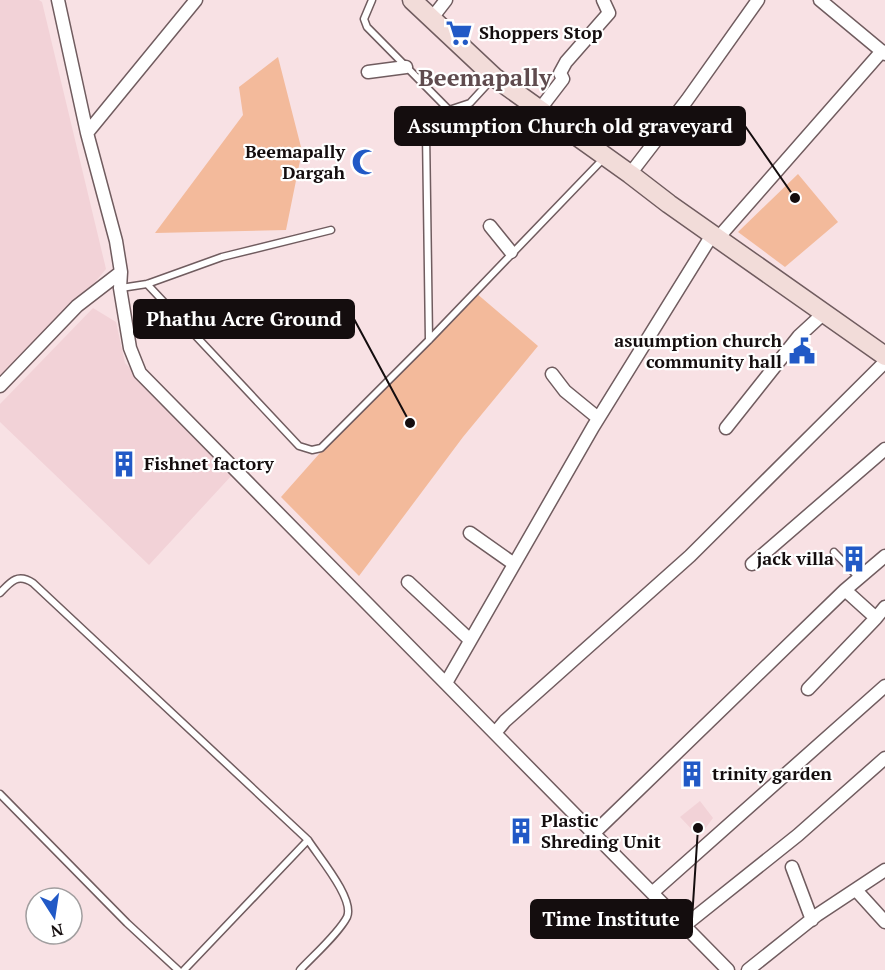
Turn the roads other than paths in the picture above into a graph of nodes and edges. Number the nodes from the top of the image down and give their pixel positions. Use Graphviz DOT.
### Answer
graph roads {
  1 [pos="58,0"];
  2 [pos="196,0"];
  3 [pos="372,0"];
  4 [pos="412,0"];
  5 [pos="446,0"];
  6 [pos="603,0"];
  7 [pos="758,0"];
  8 [pos="820,0"];
  9 [pos="432,18"];
  10 [pos="884,53"];
  11 [pos="406,67"];
  12 [pos="368,72"];
  13 [pos="494,77"];
  14 [pos="449,110"];
  15 [pos="540,110"];
  16 [pos="87,133"];
  17 [pos="605,156"];
  18 [pos="630,174"];
  19 [pos="490,226"];
  20 [pos="331,230"];
  21 [pos="715,237"];
  22 [pos="511,252"];
  23 [pos="121,272"];
  24 [pos="147,284"];
  25 [pos="120,288"];
  26 [pos="824,313"];
  27 [pos="429,340"];
  28 [pos="885,356"];
  29 [pos="885,362"];
  30 [pos="552,374"];
  31 [pos="0,386"];
  32 [pos="598,418"];
  33 [pos="726,428"];
  34 [pos="885,449"];
  35 [pos="470,533"];
  36 [pos="834,552"];
  37 [pos="885,556"];
  38 [pos="514,564"];
  39 [pos="752,564"];
  40 [pos="859,579"];
  41 [pos="408,582"];
  42 [pos="845,590"];
  43 [pos="0,593"];
  44 [pos="885,607"];
  45 [pos="876,618"];
  46 [pos="470,640"];
  47 [pos="446,683"];
  48 [pos="885,686"];
  49 [pos="808,689"];
  50 [pos="495,733"];
  51 [pos="885,758"];
  52 [pos="0,794"];
  53 [pos="594,833"];
  54 [pos="308,840"];
  55 [pos="792,867"];
  56 [pos="885,870"];
  57 [pos="856,890"];
  58 [pos="652,893"];
  59 [pos="812,920"];
  60 [pos="885,922"];
  61 [pos="684,926"];
  62 [pos="178,970"];
  63 [pos="184,970"];
  64 [pos="300,970"];
  65 [pos="728,970"];
  66 [pos="748,970"];
  1 -- 16 [label="street"];
  2 -- 16 [label="street"];
  3 -- 11 [label="lane"];
  4 -- 9 [label="main road"];
  5 -- 9 [label="street"];
  6 -- 15 [label="street"];
  7 -- 18 [label="street"];
  8 -- 10 [label="street"];
  9 -- 13 [label="main road"];
  10 -- 21 [label="street"];
  11 -- 12 [label="street"];
  11 -- 14 [label="lane"];
  13 -- 14 [label="lane"];
  13 -- 15 [label="main road"];
  14 -- 27 [label="lane"];
  15 -- 17 [label="main road"];
  16 -- 23 [label="street"];
  17 -- 18 [label="main road"];
  17 -- 22 [label="lane"];
  18 -- 21 [label="main road"];
  19 -- 22 [label="street"];
  20 -- 24 [label="lane"];
  21 -- 26 [label="main road"];
  21 -- 32 [label="street"];
  22 -- 27 [label="lane"];
  23 -- 25 [label="street"];
  23 -- 31 [label="street"];
  24 -- 25 [label="lane"];
  24 -- 27 [label="lane"];
  25 -- 47 [label="street"];
  26 -- 28 [label="main road"];
  26 -- 33 [label="street"];
  29 -- 50 [label="street"];
  30 -- 32 [label="street"];
  32 -- 38 [label="street"];
  34 -- 39 [label="street"];
  35 -- 38 [label="street"];
  36 -- 40 [label="lane"];
  37 -- 40 [label="street"];
  38 -- 46 [label="street"];
  40 -- 42 [label="street"];
  41 -- 46 [label="street"];
  42 -- 45 [label="street"];
  42 -- 53 [label="street"];
  43 -- 54 [label="lane"];
  44 -- 45 [label="street"];
  45 -- 49 [label="street"];
  46 -- 47 [label="street"];
  47 -- 50 [label="street"];
  48 -- 58 [label="street"];
  50 -- 53 [label="street"];
  51 -- 61 [label="street"];
  52 -- 62 [label="lane"];
  53 -- 58 [label="street"];
  54 -- 63 [label="lane"];
  54 -- 64 [label="lane"];
  55 -- 59 [label="street"];
  56 -- 57 [label="street"];
  57 -- 59 [label="street"];
  57 -- 60 [label="street"];
  58 -- 61 [label="street"];
  59 -- 66 [label="street"];
  61 -- 65 [label="street"];
}
